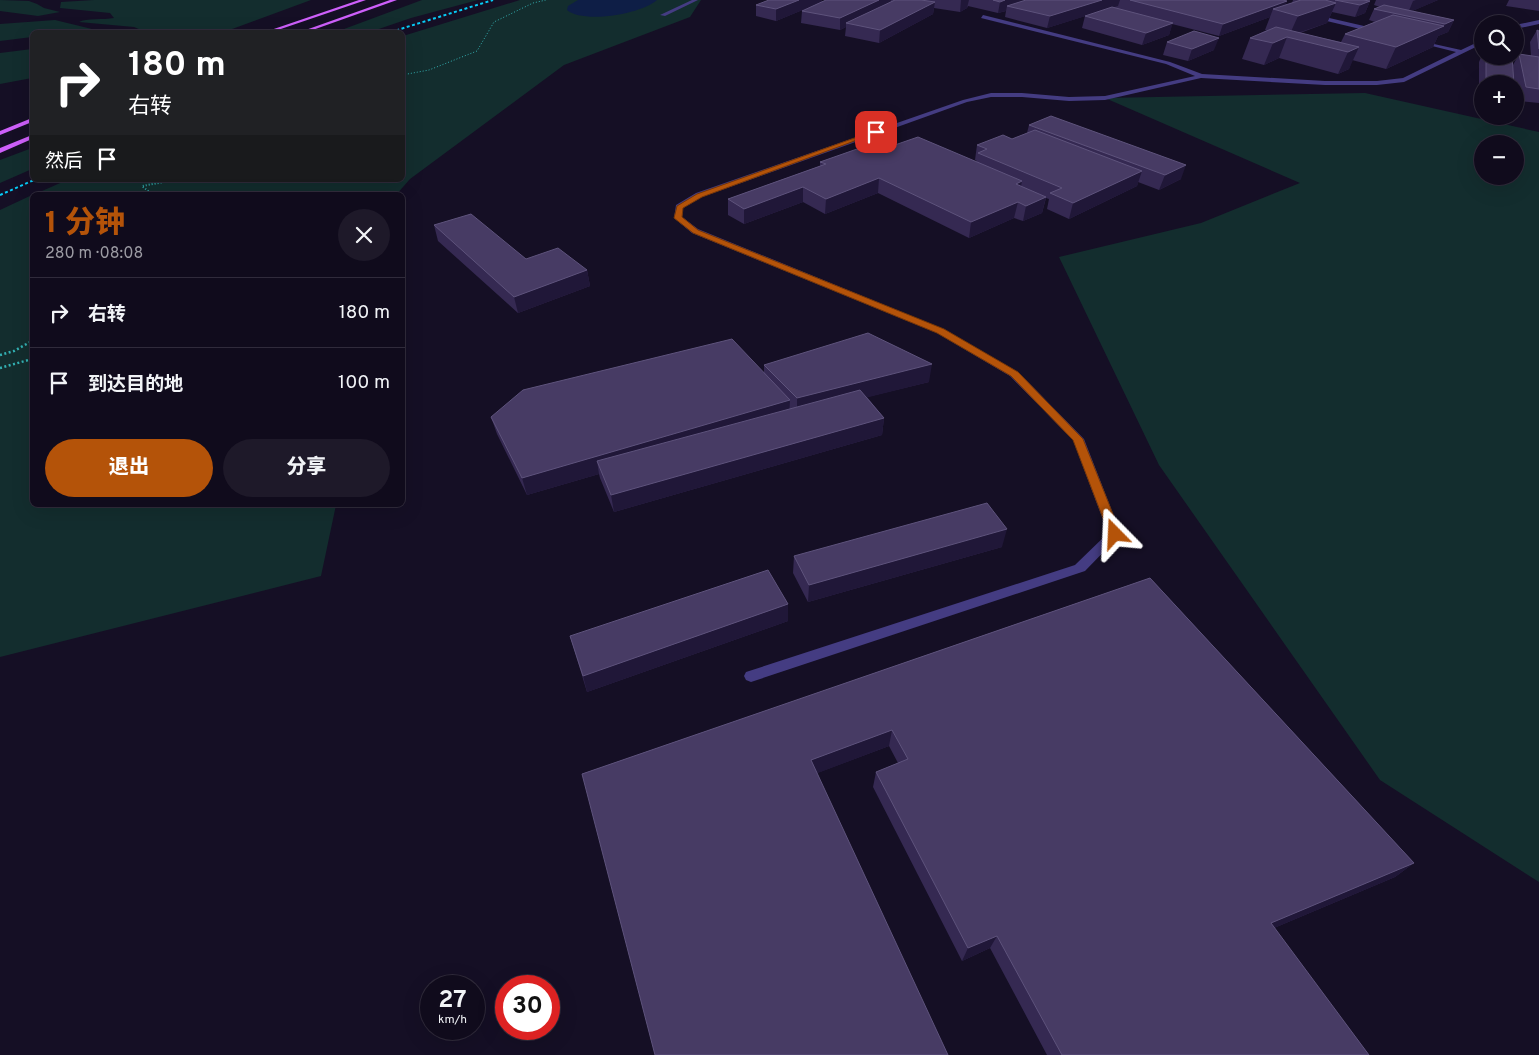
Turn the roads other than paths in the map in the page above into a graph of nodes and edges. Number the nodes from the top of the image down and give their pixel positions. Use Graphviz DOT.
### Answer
graph roads {
  1 [pos="364,0"];
  2 [pos="395,0"];
  3 [pos="696,0"];
  4 [pos="1303,14"];
  5 [pos="663,15"];
  6 [pos="983,17"];
  7 [pos="1539,22"];
  8 [pos="1524,25"];
  9 [pos="274,30"];
  10 [pos="309,30"];
  11 [pos="1387,34"];
  12 [pos="1415,40"];
  13 [pos="1474,46"];
  14 [pos="1462,52"];
  15 [pos="1201,76"];
  16 [pos="30,121"];
  17 [pos="0,133"];
  18 [pos="30,138"];
  19 [pos="0,150"];
  20 [pos="751,676"];
  1 -- 9 [label="main road"];
  2 -- 10 [label="main road"];
  3 -- 5 [label="street"];
  4 -- 11 [label="street"];
  6 -- 15 [label="street"];
  7 -- 8 [label="street"];
  12 -- 14 [label="street"];
  13 -- 14 [label="street"];
  14 -- 15 [label="street"];
  15 -- 20 [label="street"];
  16 -- 17 [label="main road"];
  18 -- 19 [label="main road"];
}
